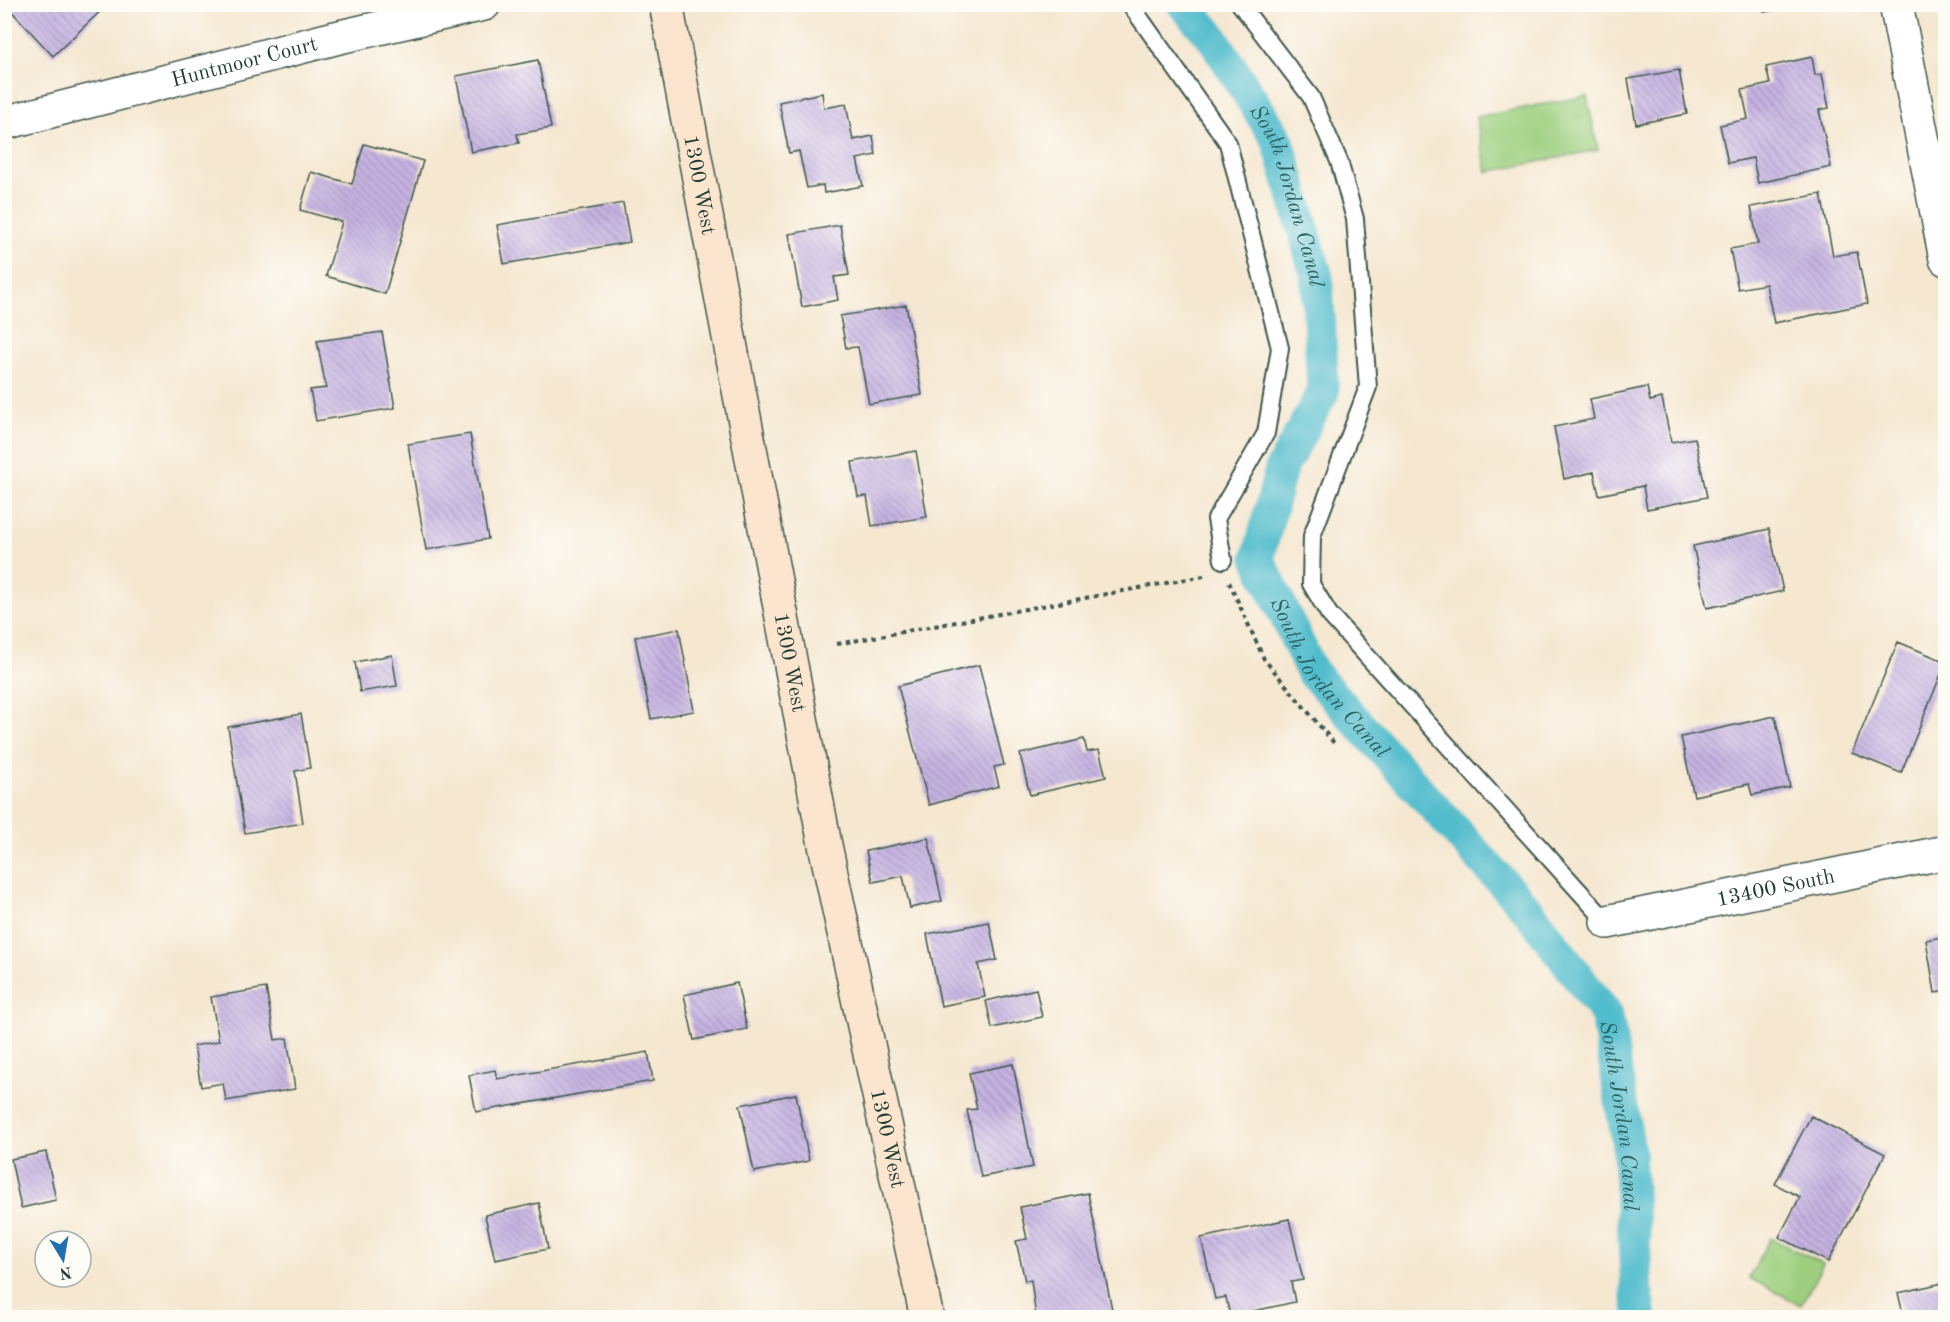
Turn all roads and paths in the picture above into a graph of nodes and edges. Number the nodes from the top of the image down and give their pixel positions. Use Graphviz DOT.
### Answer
graph roads {
  1 [pos="484,4"];
  2 [pos="666,4"];
  3 [pos="1130,4"];
  4 [pos="1240,4"];
  5 [pos="1896,4"];
  6 [pos="4,123"];
  7 [pos="1946,259"];
  8 [pos="1220,569"];
  9 [pos="837,644"];
  10 [pos="1334,743"];
  11 [pos="1946,852"];
  12 [pos="1607,922"];
  13 [pos="927,1317"];
  1 -- 6 [label="street, Huntmoor Court"];
  2 -- 13 [label="street, 1300 West"];
  3 -- 8 [label="lane"];
  4 -- 12 [label="lane"];
  5 -- 7 [label="street"];
  8 -- 9 [label="path"];
  8 -- 10 [label="path"];
  11 -- 12 [label="street, 13400 South"];
}
